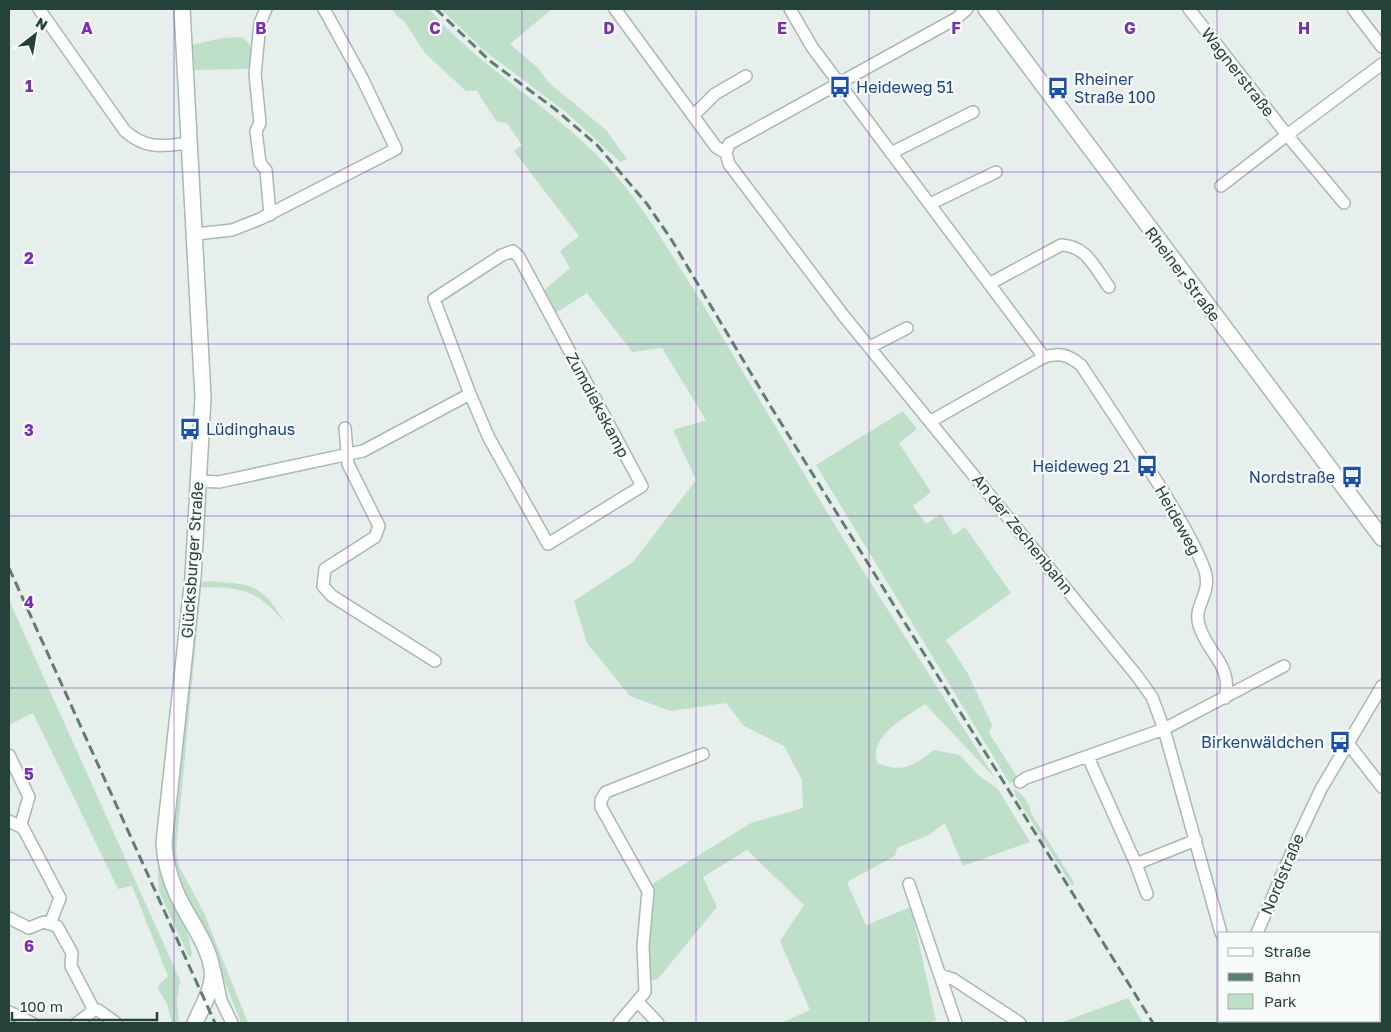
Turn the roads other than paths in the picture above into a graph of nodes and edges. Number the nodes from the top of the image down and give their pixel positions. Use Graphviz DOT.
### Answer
graph roads {
  1 [pos="39,9"];
  2 [pos="182,9"];
  3 [pos="266,9"];
  4 [pos="324,9"];
  5 [pos="615,9"];
  6 [pos="790,9"];
  7 [pos="967,9"];
  8 [pos="986,9"];
  9 [pos="1189,9"];
  10 [pos="1353,9"];
  11 [pos="1382,47"];
  12 [pos="1382,64"];
  13 [pos="746,76"];
  14 [pos="840,84"];
  15 [pos="974,112"];
  16 [pos="694,115"];
  17 [pos="1287,135"];
  18 [pos="189,144"];
  19 [pos="726,153"];
  20 [pos="891,153"];
  21 [pos="996,172"];
  22 [pos="1221,186"];
  23 [pos="1344,203"];
  24 [pos="930,204"];
  25 [pos="270,215"];
  26 [pos="196,234"];
  27 [pos="989,284"];
  28 [pos="1109,286"];
  29 [pos="906,328"];
  30 [pos="870,347"];
  31 [pos="1044,357"];
  32 [pos="470,394"];
  33 [pos="931,421"];
  34 [pos="345,428"];
  35 [pos="346,454"];
  36 [pos="198,481"];
  37 [pos="1382,538"];
  38 [pos="435,661"];
  39 [pos="1284,666"];
  40 [pos="1382,686"];
  41 [pos="1225,698"];
  42 [pos="1164,729"];
  43 [pos="1348,742"];
  44 [pos="703,754"];
  45 [pos="9,755"];
  46 [pos="1088,757"];
  47 [pos="1020,782"];
  48 [pos="1382,787"];
  49 [pos="9,821"];
  50 [pos="23,828"];
  51 [pos="1196,840"];
  52 [pos="1136,864"];
  53 [pos="909,884"];
  54 [pos="1148,894"];
  55 [pos="9,918"];
  56 [pos="50,924"];
  57 [pos="1221,932"];
  58 [pos="1257,932"];
  59 [pos="212,966"];
  60 [pos="940,975"];
  61 [pos="638,1002"];
  62 [pos="94,1010"];
  63 [pos="9,1012"];
  64 [pos="32,1023"];
  65 [pos="77,1023"];
  66 [pos="116,1023"];
  67 [pos="195,1023"];
  68 [pos="232,1023"];
  69 [pos="619,1023"];
  70 [pos="658,1023"];
  71 [pos="956,1023"];
  72 [pos="1020,1023"];
  1 -- 18 [label="street"];
  2 -- 18 [label="main road, Glücksburger Straße"];
  3 -- 25 [label="street"];
  4 -- 25 [label="street"];
  5 -- 16 [label="street, An der Zechenbahn"];
  6 -- 14 [label="street"];
  7 -- 14 [label="street"];
  8 -- 37 [label="main road, Rheiner Straße"];
  9 -- 17 [label="street, Wagnerstraße"];
  10 -- 11 [label="street"];
  12 -- 17 [label="street"];
  13 -- 16 [label="street"];
  14 -- 19 [label="street"];
  14 -- 20 [label="street"];
  15 -- 20 [label="street"];
  16 -- 19 [label="street, An der Zechenbahn"];
  17 -- 22 [label="street"];
  17 -- 23 [label="street, Wagnerstraße"];
  18 -- 26 [label="main road, Glücksburger Straße"];
  19 -- 30 [label="street, An der Zechenbahn"];
  20 -- 24 [label="street"];
  21 -- 24 [label="street"];
  24 -- 27 [label="street"];
  25 -- 26 [label="street"];
  26 -- 36 [label="main road, Glücksburger Straße"];
  27 -- 28 [label="street"];
  27 -- 31 [label="street"];
  29 -- 30 [label="street"];
  30 -- 33 [label="street, An der Zechenbahn"];
  31 -- 33 [label="street, Heideweg"];
  31 -- 41 [label="street, Heideweg"];
  32 -- 32 [label="street, Zumdiekskamp"];
  32 -- 35 [label="street"];
  33 -- 42 [label="street, An der Zechenbahn"];
  34 -- 35 [label="street"];
  35 -- 36 [label="street"];
  35 -- 38 [label="street"];
  36 -- 59 [label="main road, Glücksburger Straße"];
  39 -- 41 [label="street"];
  40 -- 43 [label="street, Nordstraße"];
  41 -- 42 [label="street"];
  42 -- 46 [label="street"];
  42 -- 51 [label="street, An der Zechenbahn"];
  43 -- 48 [label="street"];
  43 -- 58 [label="street, Nordstraße"];
  44 -- 61 [label="street"];
  45 -- 50 [label="street"];
  46 -- 47 [label="street"];
  46 -- 52 [label="street"];
  49 -- 50 [label="street"];
  50 -- 56 [label="street"];
  51 -- 52 [label="street"];
  51 -- 57 [label="street, An der Zechenbahn"];
  52 -- 54 [label="street"];
  53 -- 60 [label="street"];
  55 -- 56 [label="street"];
  56 -- 62 [label="street"];
  59 -- 67 [label="main road"];
  59 -- 68 [label="street"];
  60 -- 71 [label="street"];
  60 -- 72 [label="street"];
  61 -- 69 [label="street"];
  61 -- 70 [label="street"];
  62 -- 65 [label="street"];
  62 -- 66 [label="street"];
  63 -- 64 [label="street"];
}
